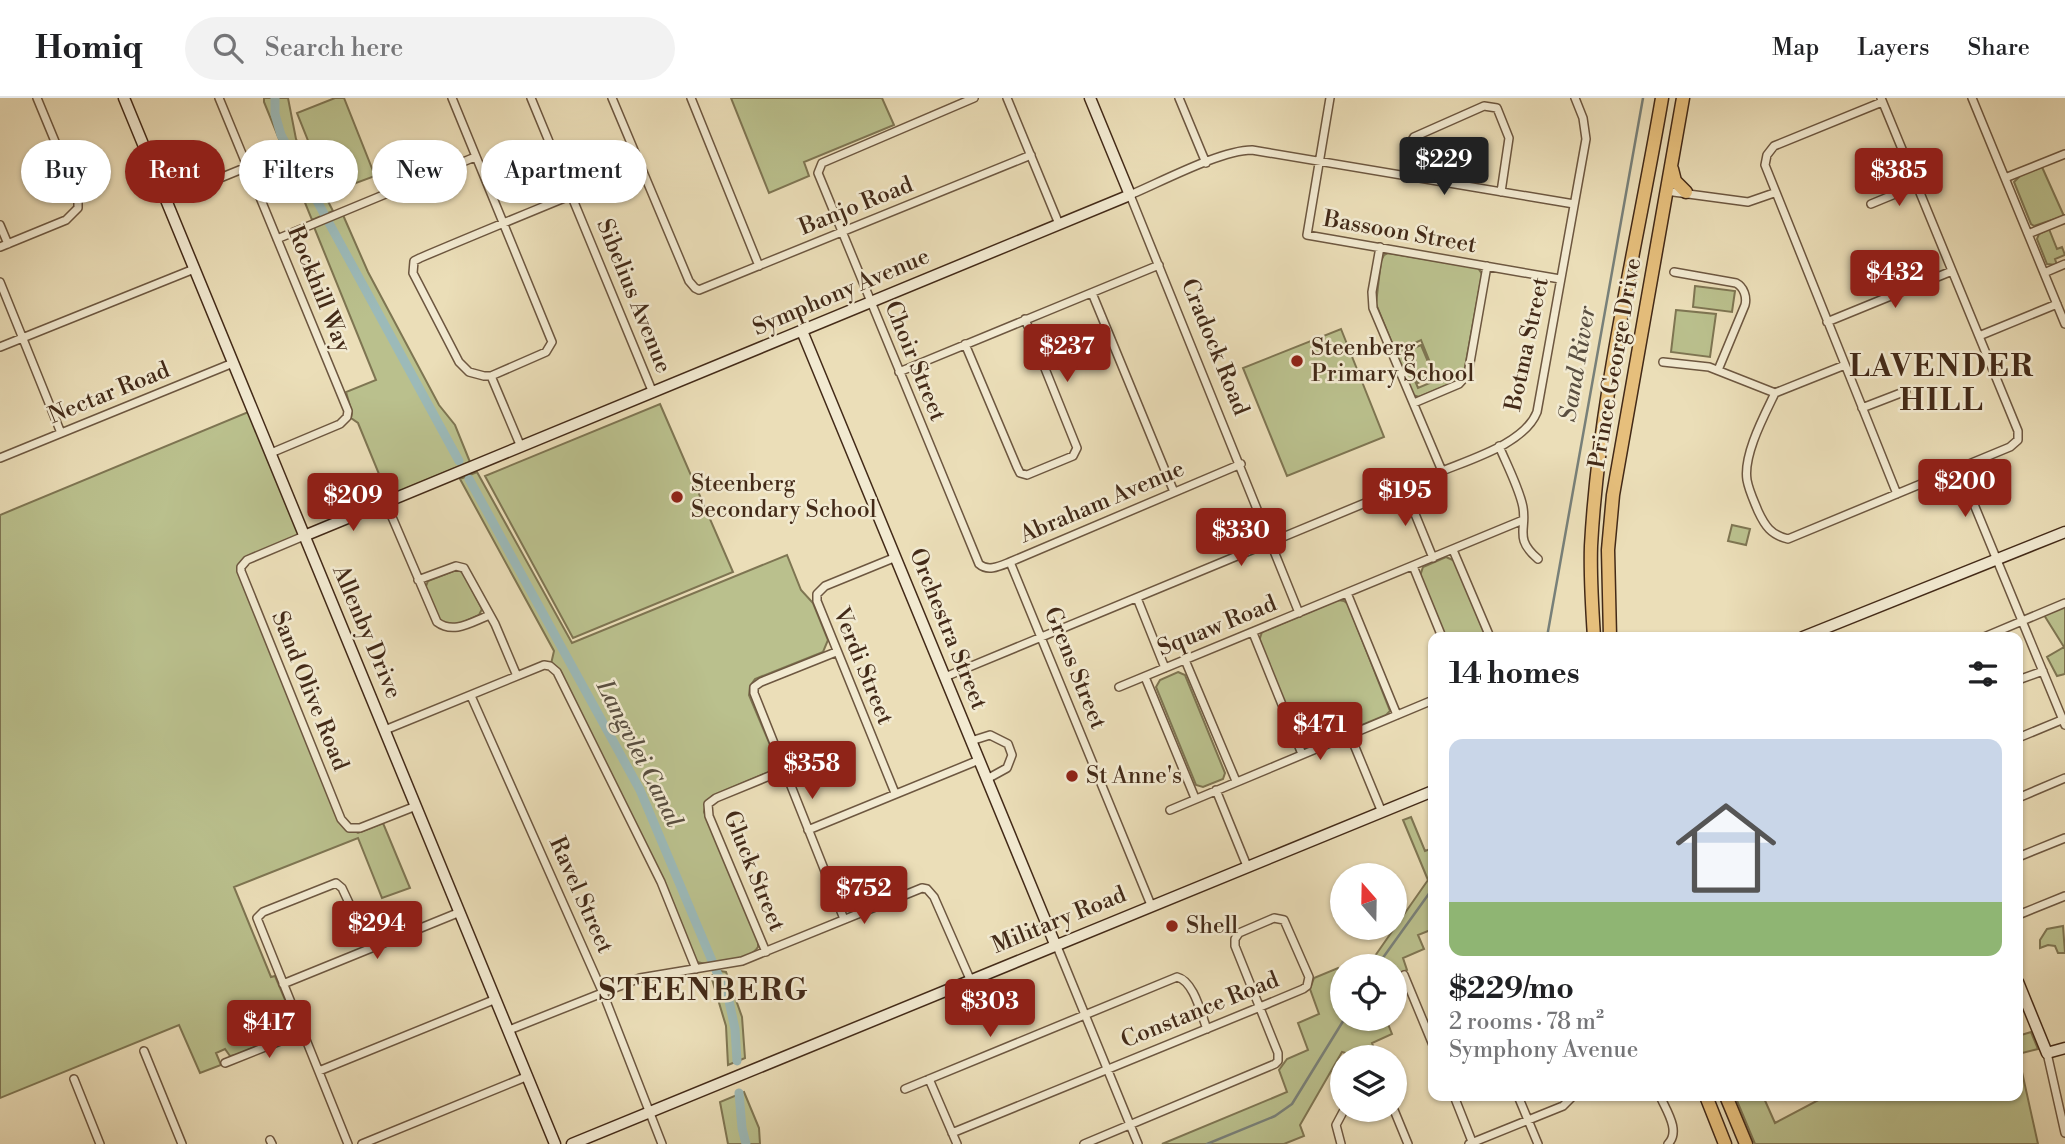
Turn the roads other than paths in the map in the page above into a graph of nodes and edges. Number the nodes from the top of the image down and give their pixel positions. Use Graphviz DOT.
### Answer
graph roads {
  1 [pos="37,98"];
  2 [pos="124,98"];
  3 [pos="219,98"];
  4 [pos="452,98"];
  5 [pos="531,98"];
  6 [pos="612,98"];
  7 [pos="691,98"];
  8 [pos="974,98"];
  9 [pos="1007,98"];
  10 [pos="1090,98"];
  11 [pos="1179,98"];
  12 [pos="1330,98"];
  13 [pos="1575,98"];
  14 [pos="1662,98"];
  15 [pos="1683,98"];
  16 [pos="1972,98"];
  17 [pos="1882,100"];
  18 [pos="141,140"];
  19 [pos="548,140"];
  20 [pos="629,140"];
  21 [pos="1674,144"];
  22 [pos="239,147"];
  23 [pos="2065,154"];
  24 [pos="1031,155"];
  25 [pos="475,157"];
  26 [pos="1319,161"];
  27 [pos="1206,163"];
  28 [pos="1404,176"];
  29 [pos="2005,178"];
  30 [pos="647,183"];
  31 [pos="1917,186"];
  32 [pos="1666,191"];
  33 [pos="1502,192"];
  34 [pos="1686,192"];
  35 [pos="1774,192"];
  36 [pos="1130,195"];
  37 [pos="167,203"];
  38 [pos="262,203"];
  39 [pos="553,203"];
  40 [pos="574,203"];
  41 [pos="1574,204"];
  42 [pos="1871,204"];
  43 [pos="2065,219"];
  44 [pos="503,223"];
  45 [pos="1059,224"];
  46 [pos="0,225"];
  47 [pos="842,233"];
  48 [pos="2028,234"];
  49 [pos="277,239"];
  50 [pos="4,245"];
  51 [pos="1380,247"];
  52 [pos="2065,264"];
  53 [pos="1159,265"];
  54 [pos="760,266"];
  55 [pos="1487,266"];
  56 [pos="194,269"];
  57 [pos="1952,271"];
  58 [pos="1674,272"];
  59 [pos="2044,273"];
  60 [pos="1560,279"];
  61 [pos="0,282"];
  62 [pos="1091,293"];
  63 [pos="870,302"];
  64 [pos="2057,304"];
  65 [pos="1025,320"];
  66 [pos="1827,323"];
  67 [pos="2065,324"];
  68 [pos="802,331"];
  69 [pos="1979,336"];
  70 [pos="23,338"];
  71 [pos="965,344"];
  72 [pos="0,347"];
  73 [pos="1663,362"];
  74 [pos="233,363"];
  75 [pos="1845,365"];
  76 [pos="1718,370"];
  77 [pos="899,372"];
  78 [pos="491,376"];
  79 [pos="1906,391"];
  80 [pos="653,393"];
  81 [pos="1775,393"];
  82 [pos="1414,404"];
  83 [pos="1862,408"];
  84 [pos="61,433"];
  85 [pos="1499,446"];
  86 [pos="521,447"];
  87 [pos="271,453"];
  88 [pos="0,458"];
  89 [pos="1241,464"];
  90 [pos="1959,468"];
  91 [pos="1442,471"];
  92 [pos="1404,487"];
  93 [pos="1174,492"];
  94 [pos="1897,494"];
  95 [pos="386,503"];
  96 [pos="1523,520"];
  97 [pos="2065,532"];
  98 [pos="304,536"];
  99 [pos="1269,541"];
  100 [pos="1453,550"];
  101 [pos="896,557"];
  102 [pos="1433,558"];
  103 [pos="1538,559"];
  104 [pos="1997,560"];
  105 [pos="1010,562"];
  106 [pos="979,564"];
  107 [pos="1413,566"];
  108 [pos="418,580"];
  109 [pos="1347,593"];
  110 [pos="1137,598"];
  111 [pos="2065,603"];
  112 [pos="1299,613"];
  113 [pos="490,615"];
  114 [pos="2022,621"];
  115 [pos="1440,632"];
  116 [pos="1488,632"];
  117 [pos="1594,632"];
  118 [pos="1610,632"];
  119 [pos="1822,632"];
  120 [pos="1996,632"];
  121 [pos="1253,634"];
  122 [pos="1042,636"];
  123 [pos="836,652"];
  124 [pos="1185,660"];
  125 [pos="1165,668"];
  126 [pos="2043,671"];
  127 [pos="517,676"];
  128 [pos="945,677"];
  129 [pos="1145,677"];
  130 [pos="2023,678"];
  131 [pos="1119,687"];
  132 [pos="471,696"];
  133 [pos="1428,702"];
  134 [pos="1397,715"];
  135 [pos="2064,721"];
  136 [pos="386,730"];
  137 [pos="1350,735"];
  138 [pos="2023,736"];
  139 [pos="971,741"];
  140 [pos="1302,754"];
  141 [pos="979,760"];
  142 [pos="784,770"];
  143 [pos="2065,778"];
  144 [pos="987,779"];
  145 [pos="1236,781"];
  146 [pos="1216,790"];
  147 [pos="1428,791"];
  148 [pos="895,793"];
  149 [pos="2023,796"];
  150 [pos="1195,798"];
  151 [pos="416,806"];
  152 [pos="1170,810"];
  153 [pos="1381,810"];
  154 [pos="808,830"];
  155 [pos="2065,838"];
  156 [pos="2023,856"];
  157 [pos="1247,866"];
  158 [pos="2065,896"];
  159 [pos="349,903"];
  160 [pos="1151,905"];
  161 [pos="460,912"];
  162 [pos="2023,913"];
  163 [pos="844,919"];
  164 [pos="1055,944"];
  165 [pos="766,952"];
  166 [pos="695,969"];
  167 [pos="970,979"];
  168 [pos="1407,982"];
  169 [pos="283,984"];
  170 [pos="603,993"];
  171 [pos="2023,994"];
  172 [pos="496,999"];
  173 [pos="1261,1007"];
  174 [pos="1085,1015"];
  175 [pos="1428,1028"];
  176 [pos="1207,1029"];
  177 [pos="509,1030"];
  178 [pos="303,1032"];
  179 [pos="2065,1048"];
  180 [pos="144,1051"];
  181 [pos="2047,1053"];
  182 [pos="225,1063"];
  183 [pos="1107,1069"];
  184 [pos="319,1071"];
  185 [pos="528,1076"];
  186 [pos="74,1079"];
  187 [pos="929,1079"];
  188 [pos="905,1089"];
  189 [pos="1456,1101"];
  190 [pos="1520,1101"];
  191 [pos="1568,1101"];
  192 [pos="1662,1101"];
  193 [pos="1708,1101"];
  194 [pos="1728,1101"];
  195 [pos="649,1112"];
  196 [pos="1528,1120"];
  197 [pos="1338,1122"];
  198 [pos="1399,1122"];
  199 [pos="1130,1125"];
  200 [pos="952,1133"];
  201 [pos="2065,1133"];
  202 [pos="100,1144"];
  203 [pos="183,1144"];
  204 [pos="348,1144"];
  205 [pos="362,1144"];
  206 [pos="555,1144"];
  207 [pos="572,1144"];
  208 [pos="662,1144"];
  209 [pos="957,1144"];
  210 [pos="1084,1144"];
  211 [pos="1138,1144"];
  212 [pos="1341,1144"];
  213 [pos="1408,1144"];
  214 [pos="1472,1144"];
  215 [pos="1538,1144"];
  216 [pos="1668,1144"];
  217 [pos="1726,1144"];
  218 [pos="1746,1144"];
  1 -- 50 [label="street"];
  2 -- 18 [label="street, Allenby Drive"];
  3 -- 22 [label="street, Rockhill Way"];
  4 -- 25 [label="street"];
  5 -- 19 [label="street, Sibelius Avenue"];
  6 -- 20 [label="street"];
  7 -- 54 [label="street"];
  8 -- 47 [label="street, Choir Street"];
  9 -- 24 [label="street"];
  10 -- 36 [label="street, Cradock Road"];
  11 -- 27 [label="street"];
  12 -- 26 [label="street"];
  13 -- 41 [label="street, Botma Street"];
  14 -- 117 [label="main road, Prince George Drive"];
  15 -- 21 [label="main road, Prince George Drive"];
  16 -- 29 [label="street"];
  17 -- 31 [label="street"];
  17 -- 35 [label="street"];
  21 -- 32 [label="main road, Prince George Drive"];
  21 -- 34 [label="main road"];
  23 -- 29 [label="street"];
  24 -- 45 [label="street"];
  24 -- 47 [label="street, Banjo Road"];
  25 -- 44 [label="street"];
  25 -- 49 [label="street"];
  26 -- 27 [label="street, Symphony Avenue"];
  26 -- 28 [label="street, Symphony Avenue"];
  26 -- 51 [label="street, Bassoon Street"];
  27 -- 36 [label="street, Symphony Avenue"];
  28 -- 33 [label="street, Symphony Avenue"];
  28 -- 33 [label="street"];
  29 -- 48 [label="street"];
  30 -- 54 [label="street, Banjo Road"];
  31 -- 42 [label="street"];
  31 -- 57 [label="street"];
  32 -- 34 [label="street"];
  32 -- 118 [label="main road, Prince George Drive"];
  33 -- 41 [label="street, Symphony Avenue"];
  34 -- 35 [label="street"];
  35 -- 66 [label="street"];
  36 -- 45 [label="street, Symphony Avenue"];
  36 -- 53 [label="street, Cradock Road"];
  37 -- 56 [label="street, Allenby Drive"];
  38 -- 49 [label="street, Rockhill Way"];
  39 -- 44 [label="street"];
  40 -- 80 [label="street, Sibelius Avenue"];
  41 -- 60 [label="street, Botma Street"];
  43 -- 48 [label="street"];
  44 -- 78 [label="street"];
  44 -- 78 [label="street"];
  45 -- 63 [label="street, Symphony Avenue"];
  46 -- 50 [label="street"];
  47 -- 54 [label="street, Banjo Road"];
  47 -- 63 [label="street, Choir Street"];
  48 -- 59 [label="street"];
  49 -- 87 [label="street, Rockhill Way"];
  51 -- 55 [label="street, Bassoon Street"];
  51 -- 82 [label="street"];
  52 -- 59 [label="street"];
  53 -- 62 [label="street"];
  53 -- 89 [label="street, Cradock Road"];
  55 -- 60 [label="street, Bassoon Street"];
  55 -- 82 [label="street"];
  56 -- 70 [label="street"];
  56 -- 74 [label="street, Allenby Drive"];
  57 -- 66 [label="street"];
  57 -- 69 [label="street"];
  58 -- 76 [label="street"];
  59 -- 64 [label="street"];
  60 -- 85 [label="street, Botma Street"];
  61 -- 70 [label="street"];
  62 -- 65 [label="street"];
  62 -- 93 [label="street"];
  63 -- 68 [label="street, Symphony Avenue"];
  63 -- 77 [label="street, Choir Street"];
  64 -- 67 [label="street"];
  64 -- 69 [label="street"];
  65 -- 71 [label="street"];
  65 -- 71 [label="street"];
  66 -- 75 [label="street"];
  68 -- 80 [label="street, Symphony Avenue"];
  68 -- 101 [label="street, Orchestra Street"];
  69 -- 90 [label="street"];
  70 -- 72 [label="street"];
  70 -- 84 [label="street"];
  71 -- 77 [label="street"];
  73 -- 76 [label="street"];
  74 -- 84 [label="street, Nectar Road"];
  74 -- 87 [label="street, Allenby Drive"];
  75 -- 81 [label="street"];
  75 -- 83 [label="street"];
  76 -- 81 [label="street"];
  77 -- 106 [label="street, Choir Street"];
  78 -- 86 [label="street"];
  79 -- 83 [label="street"];
  80 -- 86 [label="street, Symphony Avenue"];
  81 -- 94 [label="street"];
  82 -- 91 [label="street"];
  83 -- 94 [label="street"];
  84 -- 88 [label="street, Nectar Road"];
  85 -- 91 [label="street, Botma Street"];
  85 -- 96 [label="street"];
  86 -- 95 [label="street, Symphony Avenue"];
  87 -- 98 [label="street, Allenby Drive"];
  89 -- 93 [label="street, Abraham Avenue"];
  89 -- 99 [label="street, Cradock Road"];
  90 -- 94 [label="street"];
  90 -- 104 [label="street"];
  91 -- 92 [label="street, Botma Street"];
  92 -- 99 [label="street, Botma Street"];
  92 -- 102 [label="street"];
  93 -- 105 [label="street, Abraham Avenue"];
  95 -- 98 [label="street, Symphony Avenue"];
  95 -- 108 [label="street"];
  96 -- 100 [label="street, Squaw Road"];
  96 -- 103 [label="street"];
  97 -- 104 [label="street"];
  98 -- 136 [label="street, Allenby Drive"];
  98 -- 151 [label="street, Sand Olive Road"];
  99 -- 110 [label="street, Botma Street"];
  99 -- 112 [label="street, Cradock Road"];
  100 -- 102 [label="street, Squaw Road"];
  100 -- 116 [label="street"];
  101 -- 123 [label="street, Verdi Street"];
  101 -- 128 [label="street, Orchestra Street"];
  102 -- 107 [label="street, Squaw Road"];
  104 -- 114 [label="street"];
  104 -- 119 [label="street"];
  105 -- 106 [label="street, Abraham Avenue"];
  105 -- 122 [label="street, Grens Street"];
  107 -- 109 [label="street, Squaw Road"];
  107 -- 115 [label="street"];
  108 -- 113 [label="street"];
  108 -- 113 [label="street"];
  109 -- 112 [label="street, Squaw Road"];
  109 -- 134 [label="street"];
  110 -- 122 [label="street, Botma Street"];
  110 -- 125 [label="street"];
  111 -- 114 [label="street"];
  112 -- 121 [label="street, Squaw Road"];
  113 -- 127 [label="street"];
  114 -- 120 [label="street"];
  114 -- 126 [label="street"];
  121 -- 124 [label="street, Squaw Road"];
  121 -- 140 [label="street"];
  122 -- 128 [label="street, Botma Street"];
  122 -- 160 [label="street, Grens Street"];
  123 -- 142 [label="street"];
  123 -- 148 [label="street, Verdi Street"];
  124 -- 125 [label="street, Squaw Road"];
  124 -- 145 [label="street"];
  125 -- 129 [label="street, Squaw Road"];
  126 -- 130 [label="street"];
  126 -- 135 [label="street"];
  127 -- 132 [label="street"];
  127 -- 166 [label="street"];
  128 -- 139 [label="street, Orchestra Street"];
  129 -- 131 [label="street, Squaw Road"];
  129 -- 150 [label="street"];
  132 -- 136 [label="street"];
  132 -- 170 [label="street, Ravel Street"];
  133 -- 134 [label="street"];
  134 -- 137 [label="street"];
  135 -- 138 [label="street"];
  136 -- 151 [label="street, Allenby Drive"];
  137 -- 140 [label="street"];
  137 -- 153 [label="street"];
  139 -- 141 [label="street, Orchestra Street"];
  139 -- 144 [label="street"];
  140 -- 145 [label="street"];
  141 -- 144 [label="street, Orchestra Street"];
  141 -- 148 [label="street"];
  142 -- 154 [label="street"];
  142 -- 165 [label="street, Gluck Street"];
  143 -- 149 [label="street"];
  144 -- 164 [label="street, Orchestra Street"];
  145 -- 146 [label="street"];
  146 -- 150 [label="street"];
  146 -- 157 [label="street"];
  147 -- 153 [label="street, Military Road"];
  148 -- 154 [label="street"];
  150 -- 152 [label="street"];
  151 -- 161 [label="street, Allenby Drive"];
  153 -- 157 [label="street, Military Road"];
  154 -- 163 [label="street"];
  155 -- 156 [label="street"];
  157 -- 160 [label="street, Military Road"];
  158 -- 162 [label="street"];
  159 -- 169 [label="street"];
  160 -- 164 [label="street, Military Road"];
  161 -- 169 [label="street"];
  161 -- 172 [label="street, Allenby Drive"];
  163 -- 165 [label="street"];
  163 -- 167 [label="street"];
  164 -- 167 [label="street, Military Road"];
  164 -- 174 [label="street"];
  165 -- 166 [label="street"];
  166 -- 170 [label="street"];
  167 -- 195 [label="street, Military Road"];
  168 -- 175 [label="street"];
  169 -- 178 [label="street"];
  170 -- 177 [label="street"];
  170 -- 195 [label="street, Ravel Street"];
  171 -- 181 [label="street"];
  172 -- 177 [label="street, Allenby Drive"];
  172 -- 184 [label="street"];
  173 -- 173 [label="street, Constance Road"];
  173 -- 176 [label="street, Constance Road"];
  173 -- 199 [label="street"];
  174 -- 176 [label="street"];
  174 -- 183 [label="street"];
  174 -- 187 [label="street"];
  176 -- 183 [label="street, Constance Road"];
  177 -- 185 [label="street, Allenby Drive"];
  178 -- 182 [label="street"];
  178 -- 184 [label="street"];
  179 -- 181 [label="street"];
  180 -- 203 [label="street"];
  181 -- 201 [label="street"];
  183 -- 199 [label="street"];
  183 -- 200 [label="street, Constance Road"];
  184 -- 204 [label="street"];
  185 -- 205 [label="street"];
  185 -- 206 [label="street, Allenby Drive"];
  186 -- 202 [label="street"];
  187 -- 188 [label="street"];
  187 -- 200 [label="street"];
  189 -- 214 [label="street"];
  190 -- 196 [label="street"];
  191 -- 196 [label="street"];
  192 -- 216 [label="street"];
  193 -- 217 [label="main road"];
  194 -- 218 [label="main road"];
  195 -- 207 [label="street, Military Road"];
  195 -- 208 [label="street, Ravel Street"];
  196 -- 214 [label="street"];
  196 -- 215 [label="street"];
  197 -- 212 [label="street"];
  198 -- 213 [label="street"];
  199 -- 210 [label="street"];
  199 -- 211 [label="street"];
  200 -- 209 [label="street"];
}
